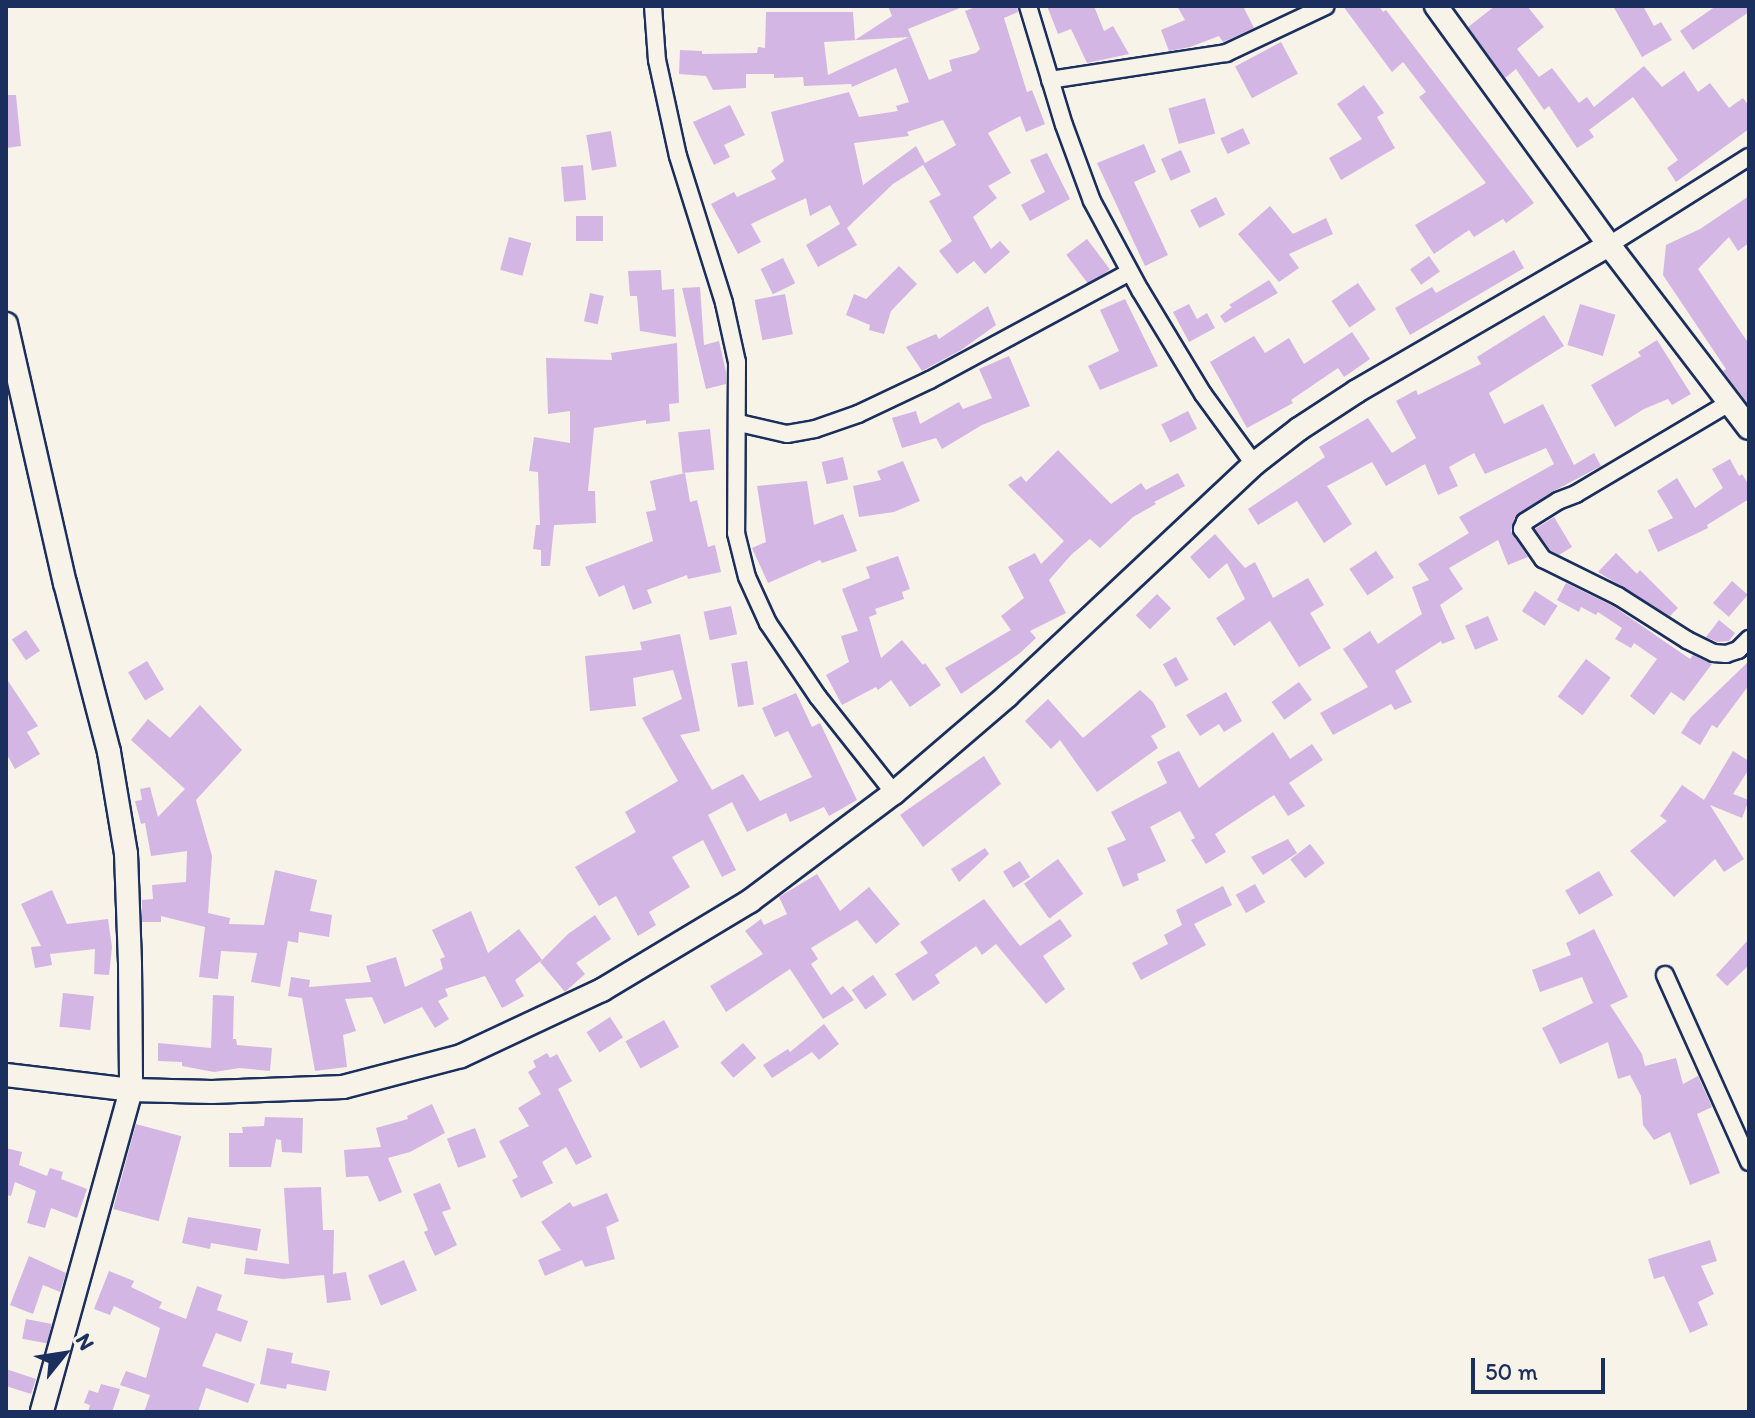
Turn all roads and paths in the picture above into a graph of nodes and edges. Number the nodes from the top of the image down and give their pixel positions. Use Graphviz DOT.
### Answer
graph roads {
  1 [pos="653,6"];
  2 [pos="1028,6"];
  3 [pos="1326,6"];
  4 [pos="1445,9"];
  5 [pos="1050,80"];
  6 [pos="1749,157"];
  7 [pos="1609,245"];
  8 [pos="1130,272"];
  9 [pos="6,324"];
  10 [pos="1729,403"];
  11 [pos="739,423"];
  12 [pos="1749,428"];
  13 [pos="1254,464"];
  14 [pos="1749,639"];
  15 [pos="894,793"];
  16 [pos="1665,975"];
  17 [pos="6,1075"];
  18 [pos="131,1090"];
  19 [pos="1749,1162"];
  20 [pos="42,1412"];
  1 -- 11 [label="street"];
  2 -- 5 [label="street"];
  3 -- 5 [label="street"];
  4 -- 7 [label="street"];
  5 -- 8 [label="street"];
  6 -- 7 [label="street"];
  7 -- 10 [label="street"];
  7 -- 13 [label="street"];
  8 -- 11 [label="street"];
  8 -- 13 [label="street"];
  9 -- 18 [label="street"];
  10 -- 12 [label="street"];
  10 -- 14 [label="street"];
  11 -- 15 [label="street"];
  13 -- 15 [label="street"];
  15 -- 18 [label="street"];
  16 -- 19 [label="street"];
  17 -- 18 [label="street"];
  18 -- 20 [label="street"];
}
